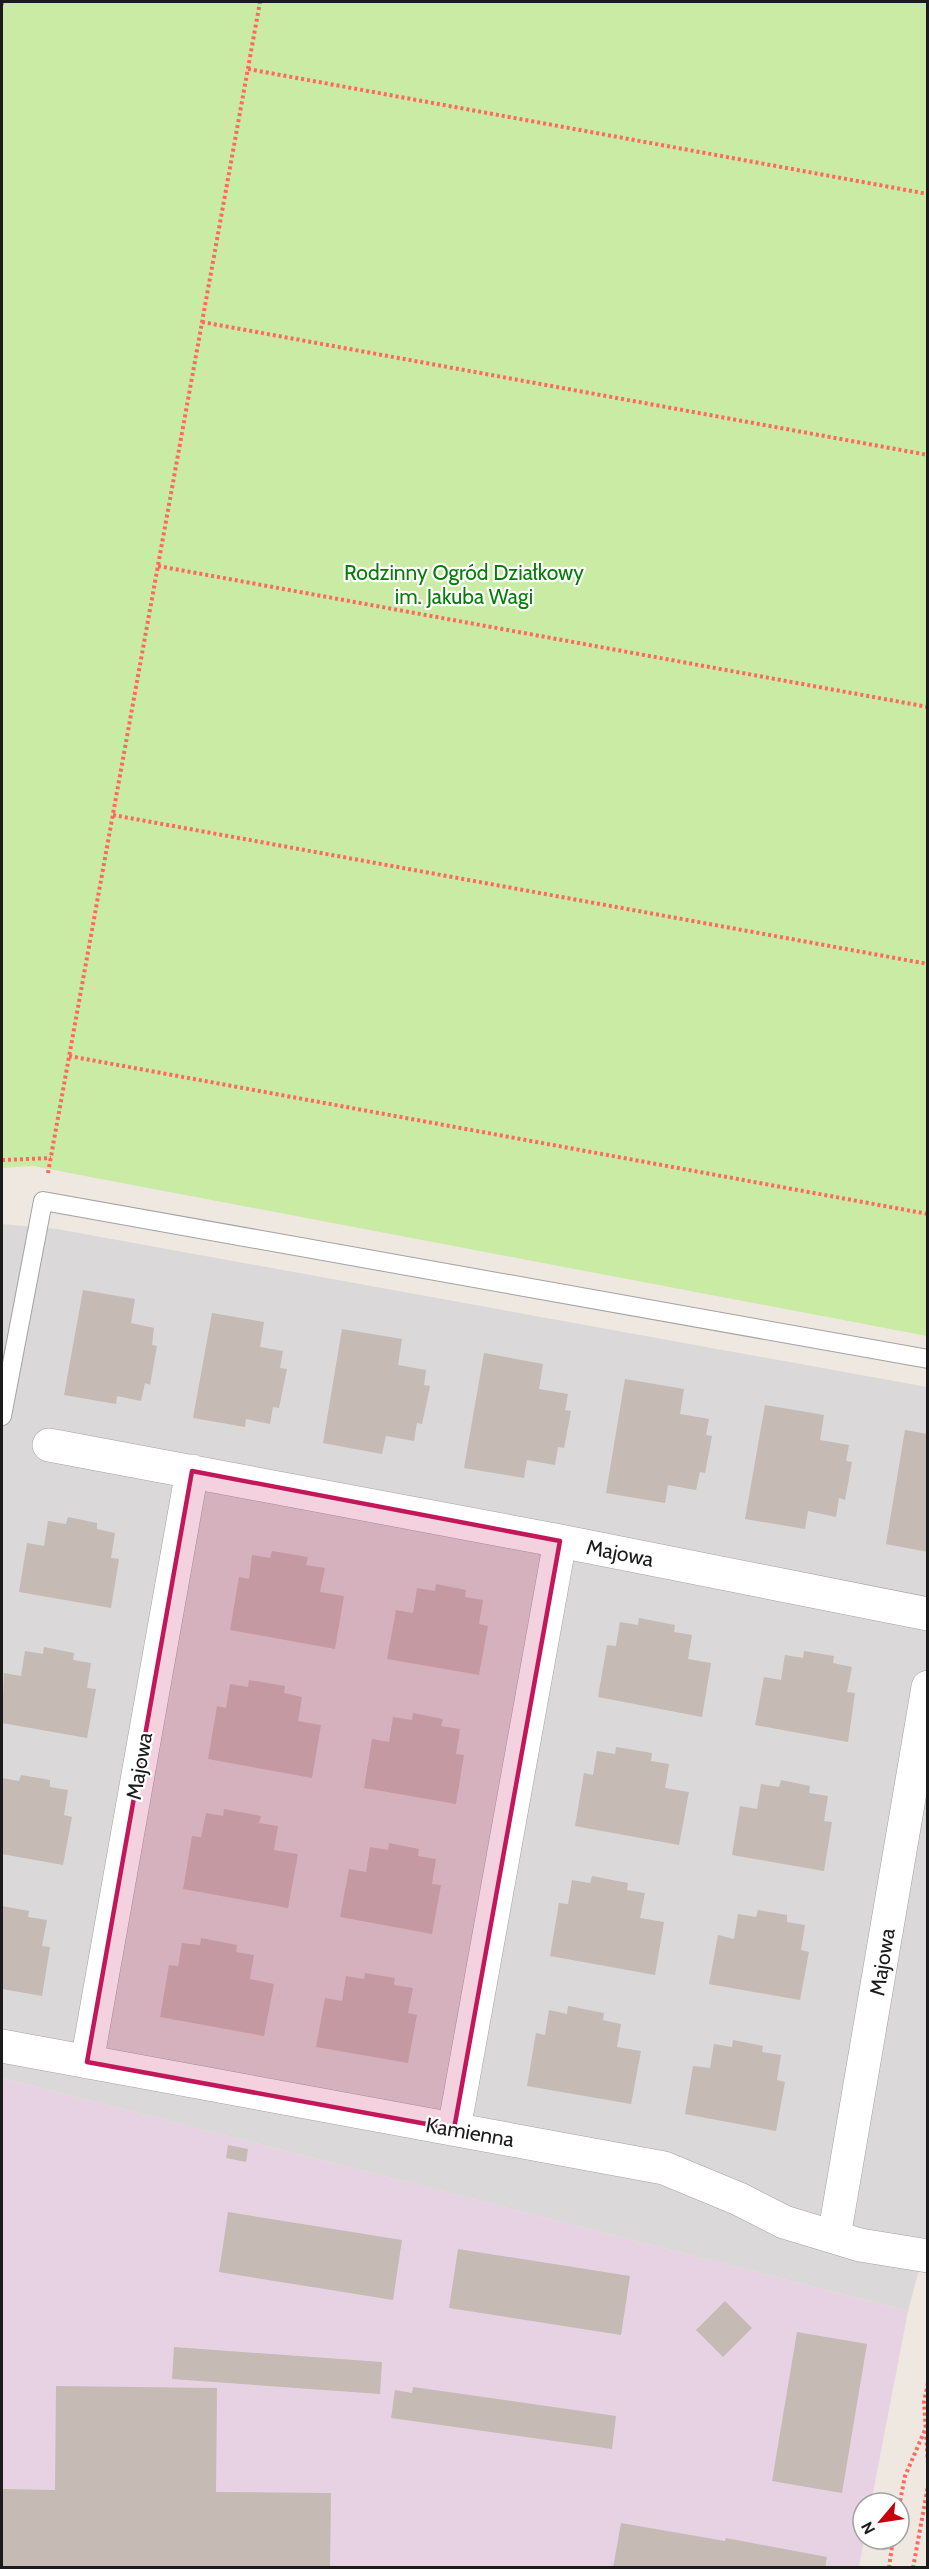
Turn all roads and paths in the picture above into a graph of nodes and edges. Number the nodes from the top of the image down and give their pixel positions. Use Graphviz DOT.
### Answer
graph roads {
  1 [pos="260,2"];
  2 [pos="248,69"];
  3 [pos="927,194"];
  4 [pos="202,322"];
  5 [pos="927,455"];
  6 [pos="158,566"];
  7 [pos="927,707"];
  8 [pos="113,815"];
  9 [pos="927,964"];
  10 [pos="69,1056"];
  11 [pos="51,1158"];
  12 [pos="2,1160"];
  13 [pos="43,1201"];
  14 [pos="927,1214"];
  15 [pos="927,1359"];
  16 [pos="2,1416"];
  17 [pos="49,1445"];
  18 [pos="192,1471"];
  19 [pos="560,1541"];
  20 [pos="927,1614"];
  21 [pos="927,1687"];
  22 [pos="2,2046"];
  23 [pos="87,2062"];
  24 [pos="454,2129"];
  25 [pos="834,2237"];
  26 [pos="927,2256"];
  27 [pos="927,2383"];
  28 [pos="927,2423"];
  29 [pos="924,2432"];
  30 [pos="927,2464"];
  31 [pos="927,2486"];
  32 [pos="902,2491"];
  33 [pos="891,2551"];
  34 [pos="889,2568"];
  35 [pos="913,2568"];
  1 -- 2 [label="path"];
  2 -- 3 [label="path"];
  2 -- 4 [label="path"];
  4 -- 5 [label="path"];
  4 -- 6 [label="path"];
  6 -- 7 [label="path"];
  6 -- 8 [label="path"];
  8 -- 9 [label="path"];
  8 -- 10 [label="path"];
  10 -- 11 [label="path"];
  10 -- 14 [label="path"];
  11 -- 12 [label="path"];
  11 -- 13 [label="path"];
  13 -- 15 [label="lane"];
  13 -- 16 [label="lane"];
  17 -- 18 [label="street, Majowa"];
  18 -- 19 [label="street, Majowa"];
  18 -- 23 [label="street, Majowa"];
  19 -- 20 [label="street, Majowa"];
  19 -- 24 [label="street, Majowa"];
  21 -- 25 [label="street, Majowa"];
  22 -- 23 [label="street, Kamienna"];
  23 -- 24 [label="street, Kamienna"];
  24 -- 25 [label="street, Kamienna"];
  25 -- 26 [label="street, Kamienna"];
  27 -- 29 [label="path"];
  28 -- 29 [label="path"];
  29 -- 30 [label="path"];
  29 -- 32 [label="path"];
  31 -- 35 [label="path"];
  33 -- 34 [label="path"];
}
